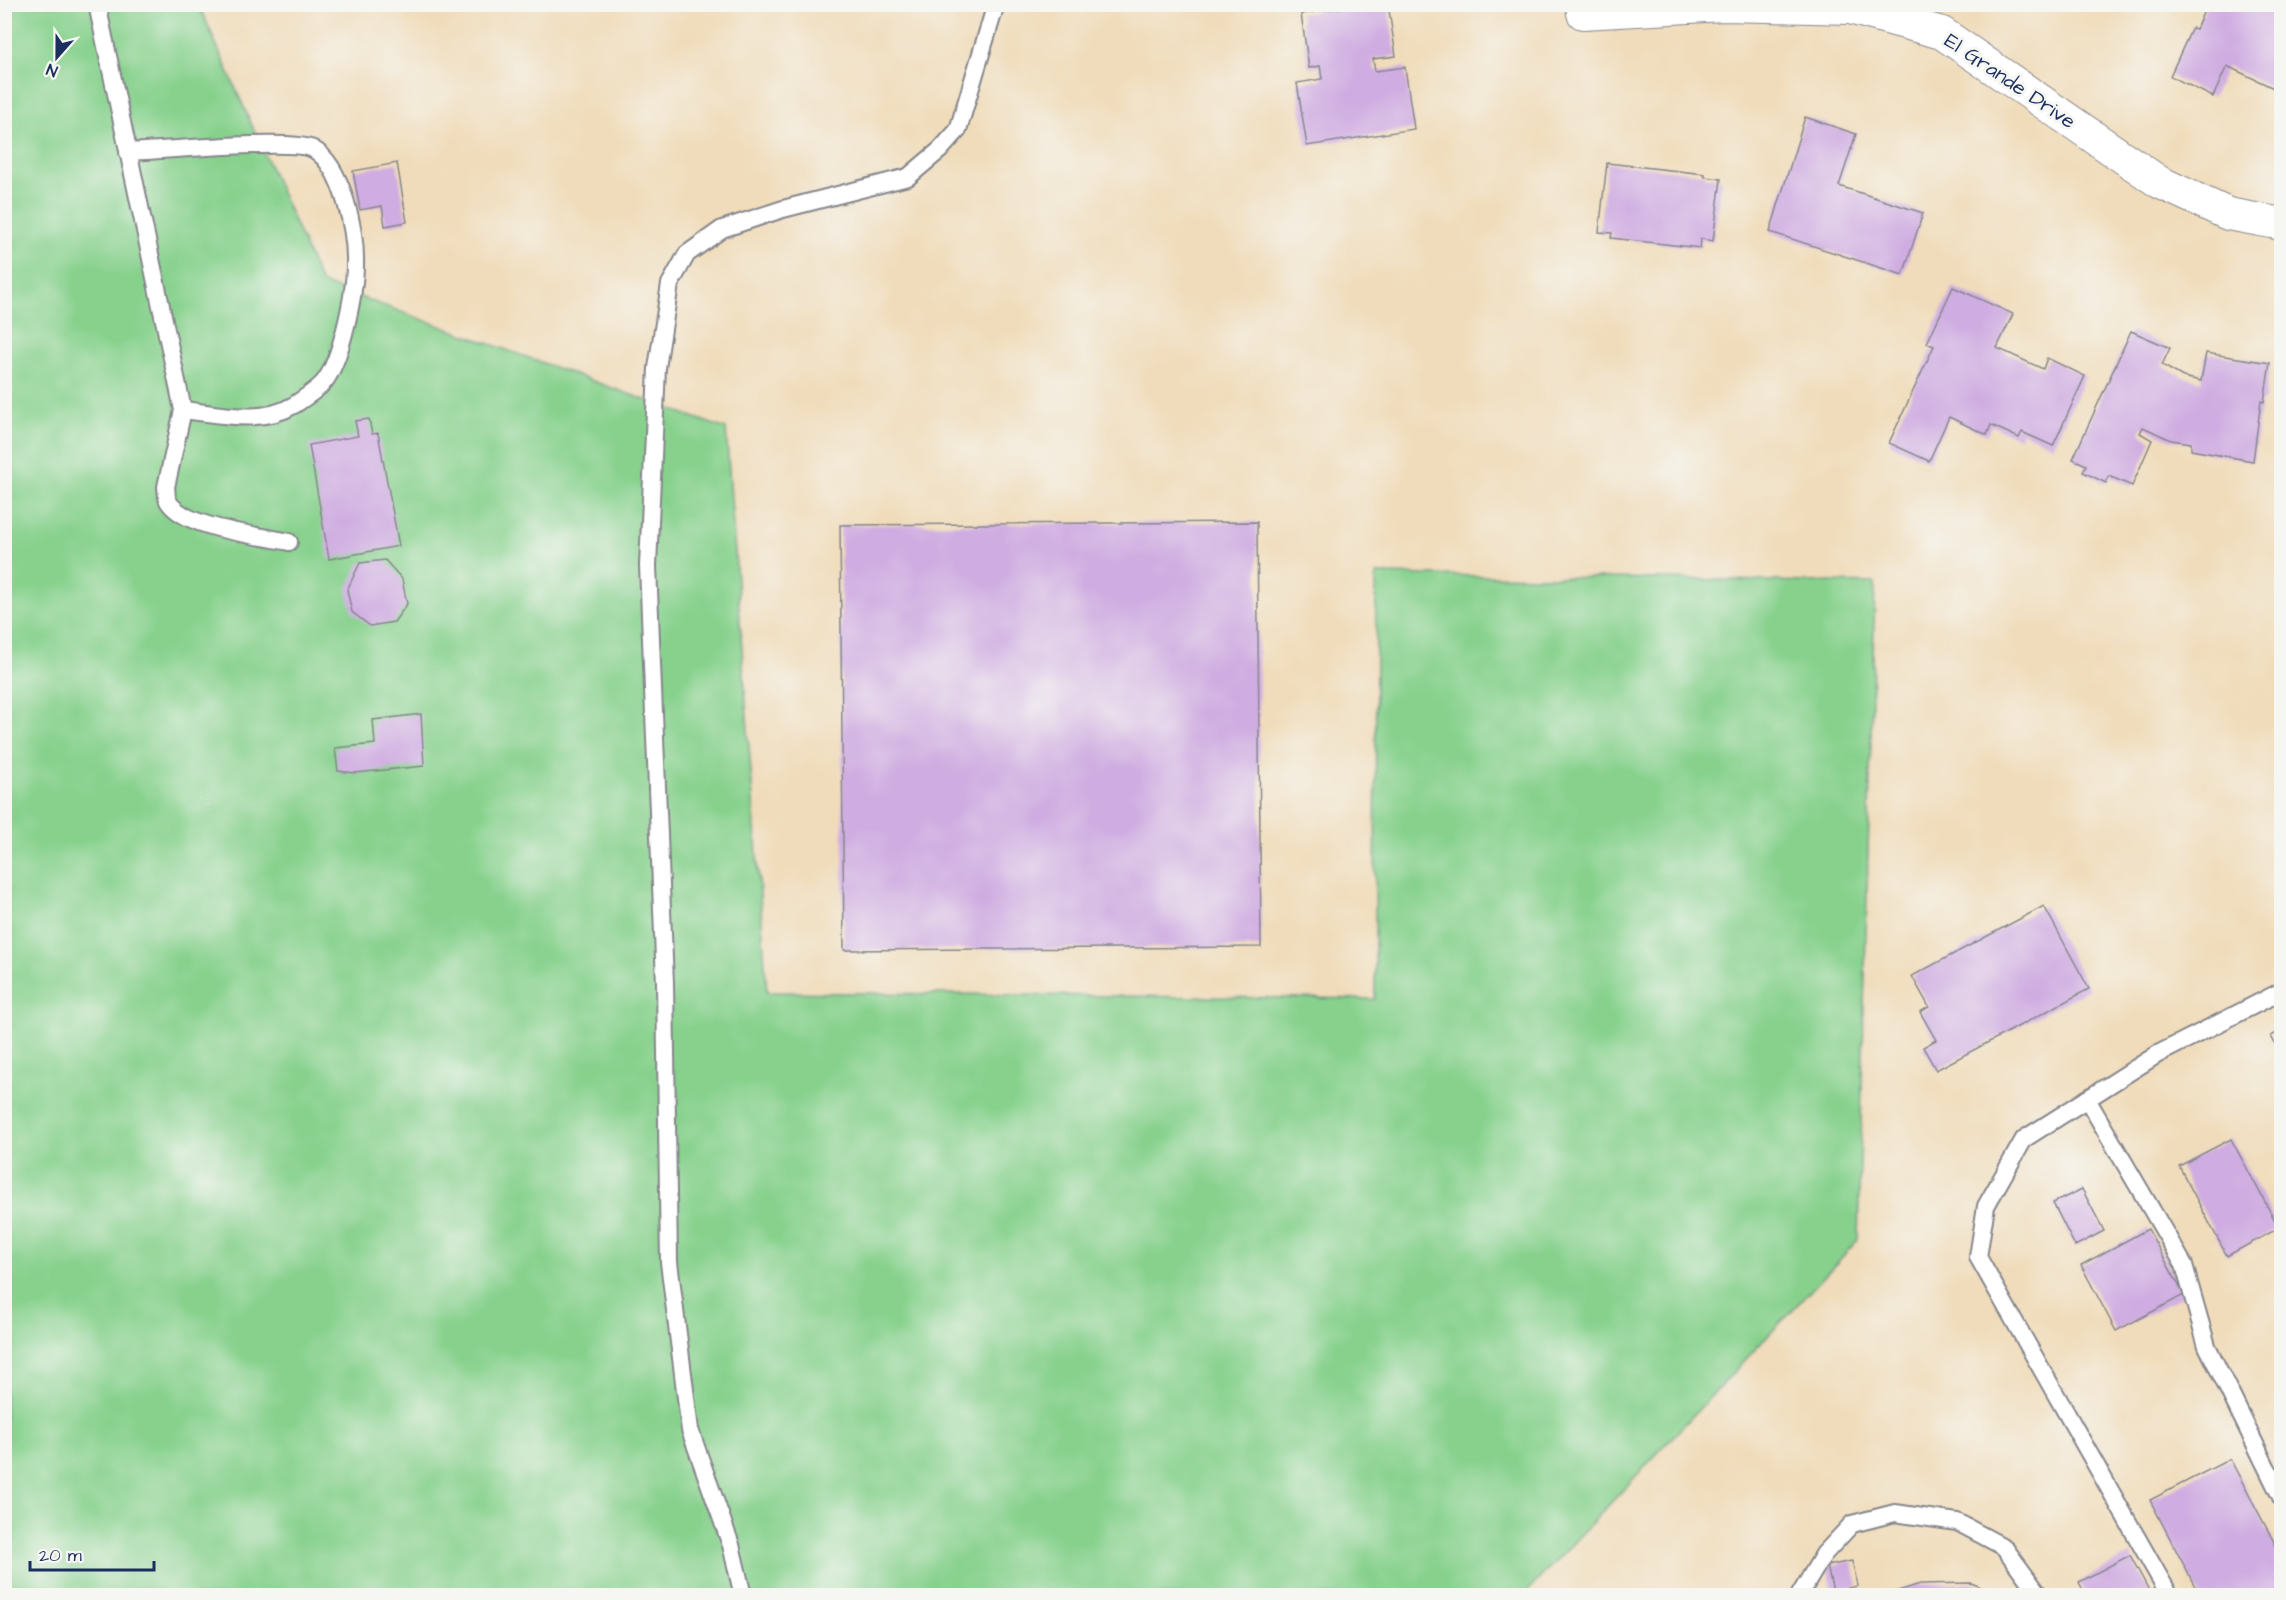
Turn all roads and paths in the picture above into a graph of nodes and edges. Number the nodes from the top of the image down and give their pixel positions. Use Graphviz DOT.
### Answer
graph roads {
  1 [pos="97,4"];
  2 [pos="996,4"];
  3 [pos="1582,4"];
  4 [pos="128,152"];
  5 [pos="2282,224"];
  6 [pos="183,410"];
  7 [pos="289,542"];
  8 [pos="2282,991"];
  9 [pos="2087,1099"];
  10 [pos="2282,1499"];
  11 [pos="743,1596"];
  12 [pos="1799,1596"];
  13 [pos="2040,1596"];
  14 [pos="2170,1596"];
  1 -- 4 [label="lane"];
  2 -- 11 [label="lane"];
  3 -- 5 [label="street, El Grande Drive"];
  4 -- 6 [label="lane"];
  4 -- 6 [label="lane"];
  6 -- 7 [label="lane"];
  8 -- 9 [label="lane"];
  9 -- 10 [label="lane"];
  9 -- 14 [label="lane"];
  12 -- 13 [label="lane"];
}
